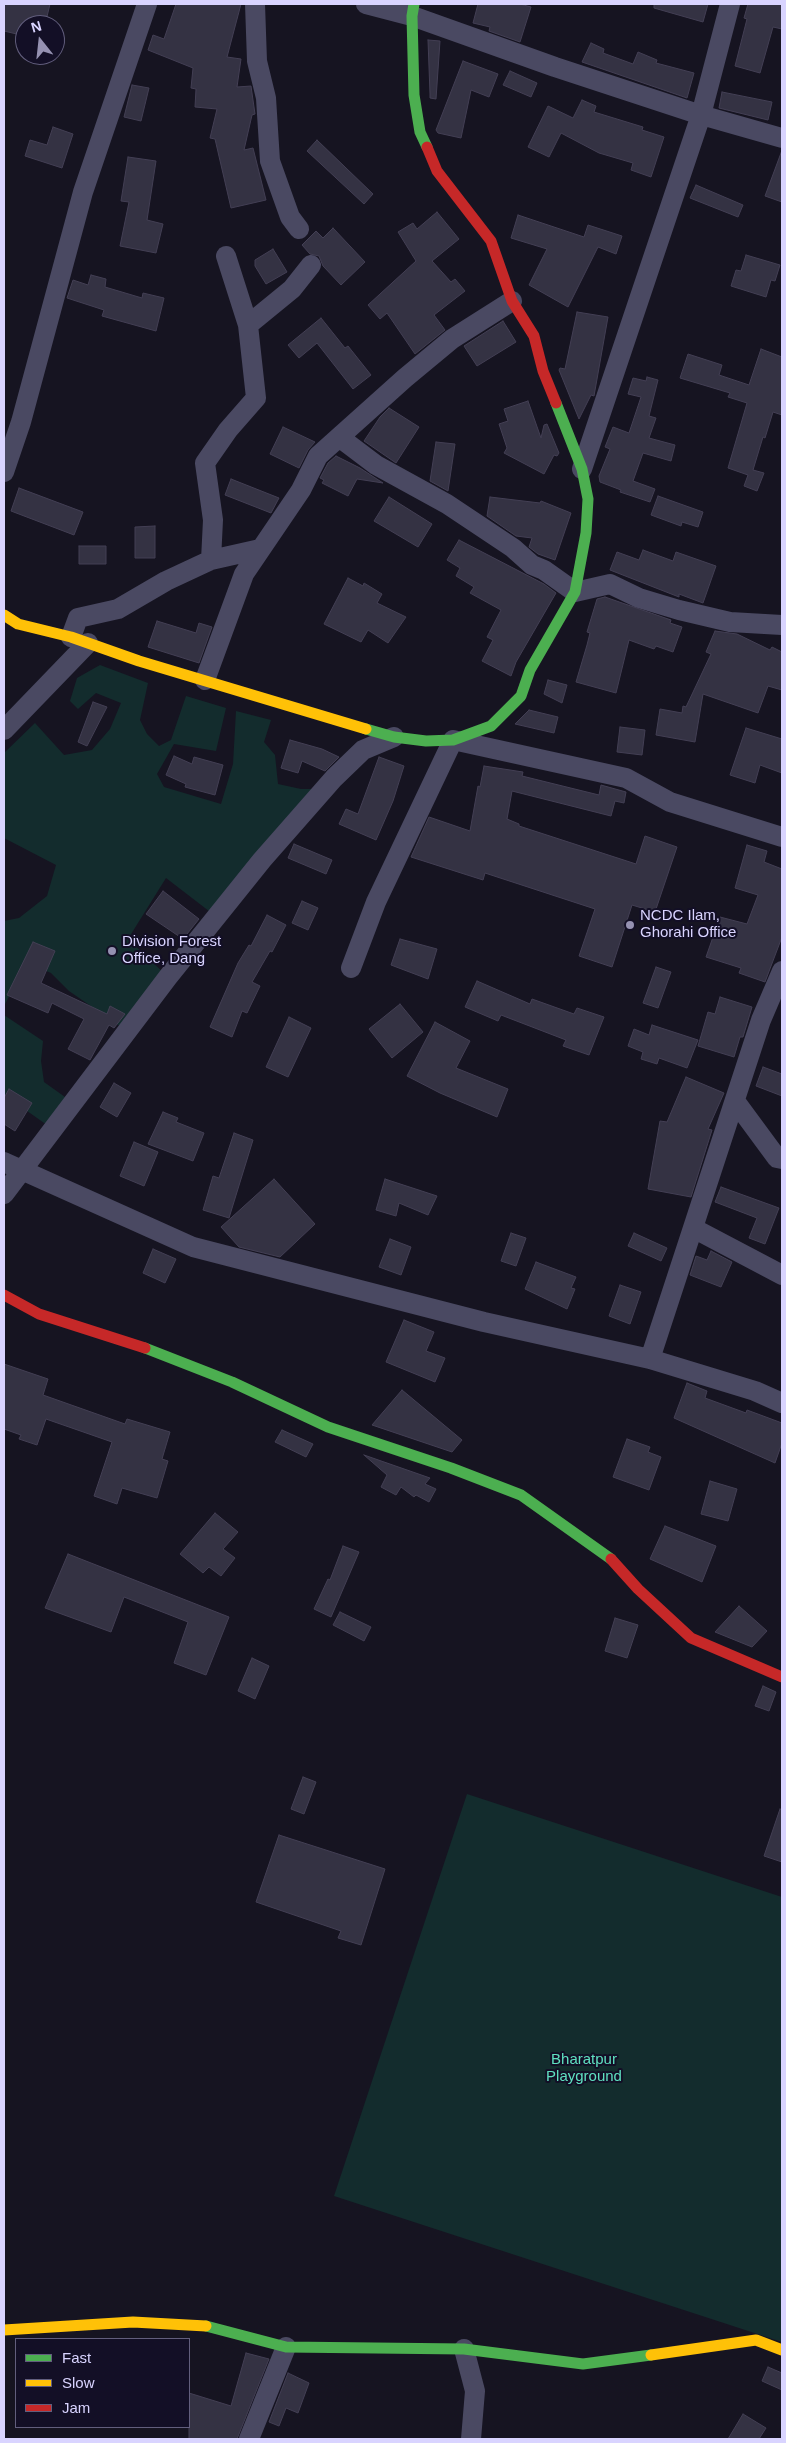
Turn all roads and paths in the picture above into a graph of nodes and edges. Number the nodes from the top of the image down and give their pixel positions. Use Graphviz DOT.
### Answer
graph roads {
  1 [pos="147,4"];
  2 [pos="255,4"];
  3 [pos="730,4"];
  4 [pos="378,5"];
  5 [pos="413,10"];
  6 [pos="701,115"];
  7 [pos="782,138"];
  8 [pos="299,229"];
  9 [pos="226,256"];
  10 [pos="311,265"];
  11 [pos="512,301"];
  12 [pos="248,325"];
  13 [pos="339,437"];
  14 [pos="582,469"];
  15 [pos="4,472"];
  16 [pos="260,550"];
  17 [pos="211,560"];
  18 [pos="575,592"];
  19 [pos="4,615"];
  20 [pos="782,625"];
  21 [pos="80,640"];
  22 [pos="205,680"];
  23 [pos="4,730"];
  24 [pos="394,737"];
  25 [pos="453,740"];
  26 [pos="782,836"];
  27 [pos="351,968"];
  28 [pos="782,970"];
  29 [pos="735,1101"];
  30 [pos="782,1160"];
  31 [pos="4,1162"];
  32 [pos="23,1171"];
  33 [pos="4,1194"];
  34 [pos="693,1228"];
  35 [pos="782,1275"];
  36 [pos="4,1295"];
  37 [pos="650,1359"];
  38 [pos="782,1403"];
  39 [pos="782,1677"];
  40 [pos="4,2330"];
  41 [pos="286,2347"];
  42 [pos="464,2349"];
  43 [pos="782,2350"];
  44 [pos="249,2439"];
  45 [pos="471,2439"];
  1 -- 15 [label="street"];
  2 -- 8 [label="street"];
  3 -- 6 [label="street"];
  4 -- 5 [label="street"];
  5 -- 6 [label="street"];
  5 -- 11 [label="street"];
  6 -- 7 [label="street"];
  6 -- 14 [label="street"];
  9 -- 12 [label="street"];
  10 -- 12 [label="street"];
  11 -- 13 [label="street"];
  11 -- 14 [label="street"];
  12 -- 17 [label="street"];
  13 -- 16 [label="street"];
  13 -- 18 [label="street"];
  14 -- 18 [label="street"];
  16 -- 17 [label="street"];
  16 -- 22 [label="street"];
  17 -- 21 [label="street"];
  18 -- 20 [label="street"];
  18 -- 25 [label="street"];
  19 -- 21 [label="street"];
  21 -- 22 [label="street"];
  21 -- 23 [label="street"];
  22 -- 24 [label="street"];
  24 -- 25 [label="street"];
  24 -- 32 [label="street"];
  25 -- 26 [label="street"];
  25 -- 27 [label="street"];
  28 -- 29 [label="street"];
  29 -- 30 [label="street"];
  29 -- 34 [label="street"];
  31 -- 32 [label="street"];
  32 -- 33 [label="street"];
  32 -- 37 [label="street"];
  34 -- 35 [label="street"];
  34 -- 37 [label="street"];
  36 -- 39 [label="street"];
  37 -- 38 [label="street"];
  40 -- 41 [label="street"];
  41 -- 42 [label="street"];
  41 -- 44 [label="street"];
  42 -- 43 [label="street"];
  42 -- 45 [label="street"];
}
